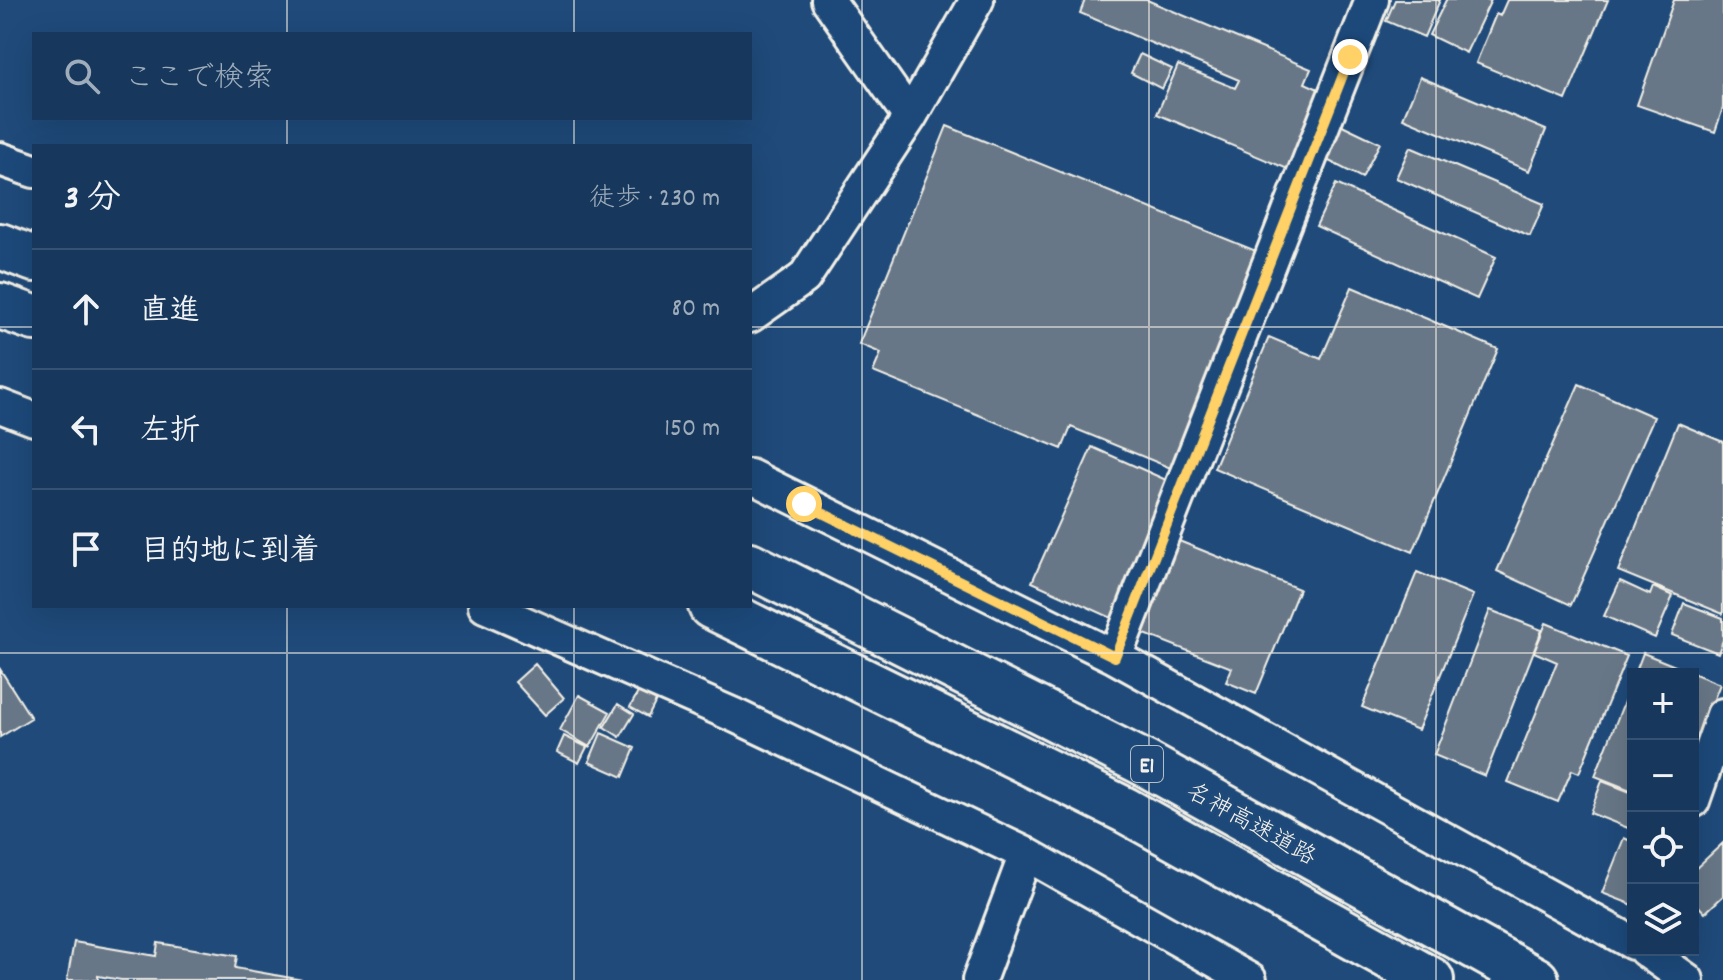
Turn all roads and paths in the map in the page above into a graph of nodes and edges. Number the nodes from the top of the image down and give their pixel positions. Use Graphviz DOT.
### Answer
graph roads {
  1 [pos="828,0"];
  2 [pos="977,0"];
  3 [pos="1372,0"];
  4 [pos="910,117"];
  5 [pos="0,159"];
  6 [pos="32,170"];
  7 [pos="0,246"];
  8 [pos="32,258"];
  9 [pos="0,306"];
  10 [pos="752,315"];
  11 [pos="32,317"];
  12 [pos="0,406"];
  13 [pos="32,418"];
  14 [pos="752,477"];
  15 [pos="752,566"];
  16 [pos="490,608"];
  17 [pos="715,608"];
  18 [pos="1115,657"];
  19 [pos="1723,715"];
  20 [pos="1699,784"];
  21 [pos="1026,854"];
  22 [pos="1627,940"];
  23 [pos="979,980"];
  24 [pos="1250,980"];
  25 [pos="1431,980"];
  26 [pos="1536,980"];
  1 -- 4 [label="street"];
  2 -- 4 [label="street"];
  3 -- 18 [label="street"];
  4 -- 10 [label="street"];
  5 -- 6 [label="street"];
  7 -- 8 [label="highway"];
  9 -- 11 [label="highway"];
  12 -- 13 [label="street"];
  14 -- 18 [label="street"];
  15 -- 26 [label="highway, 名神高速道路 / E1"];
  16 -- 21 [label="street"];
  17 -- 25 [label="highway, E1"];
  18 -- 22 [label="street"];
  19 -- 20 [label="street"];
  21 -- 23 [label="street"];
  21 -- 24 [label="street"];
}
